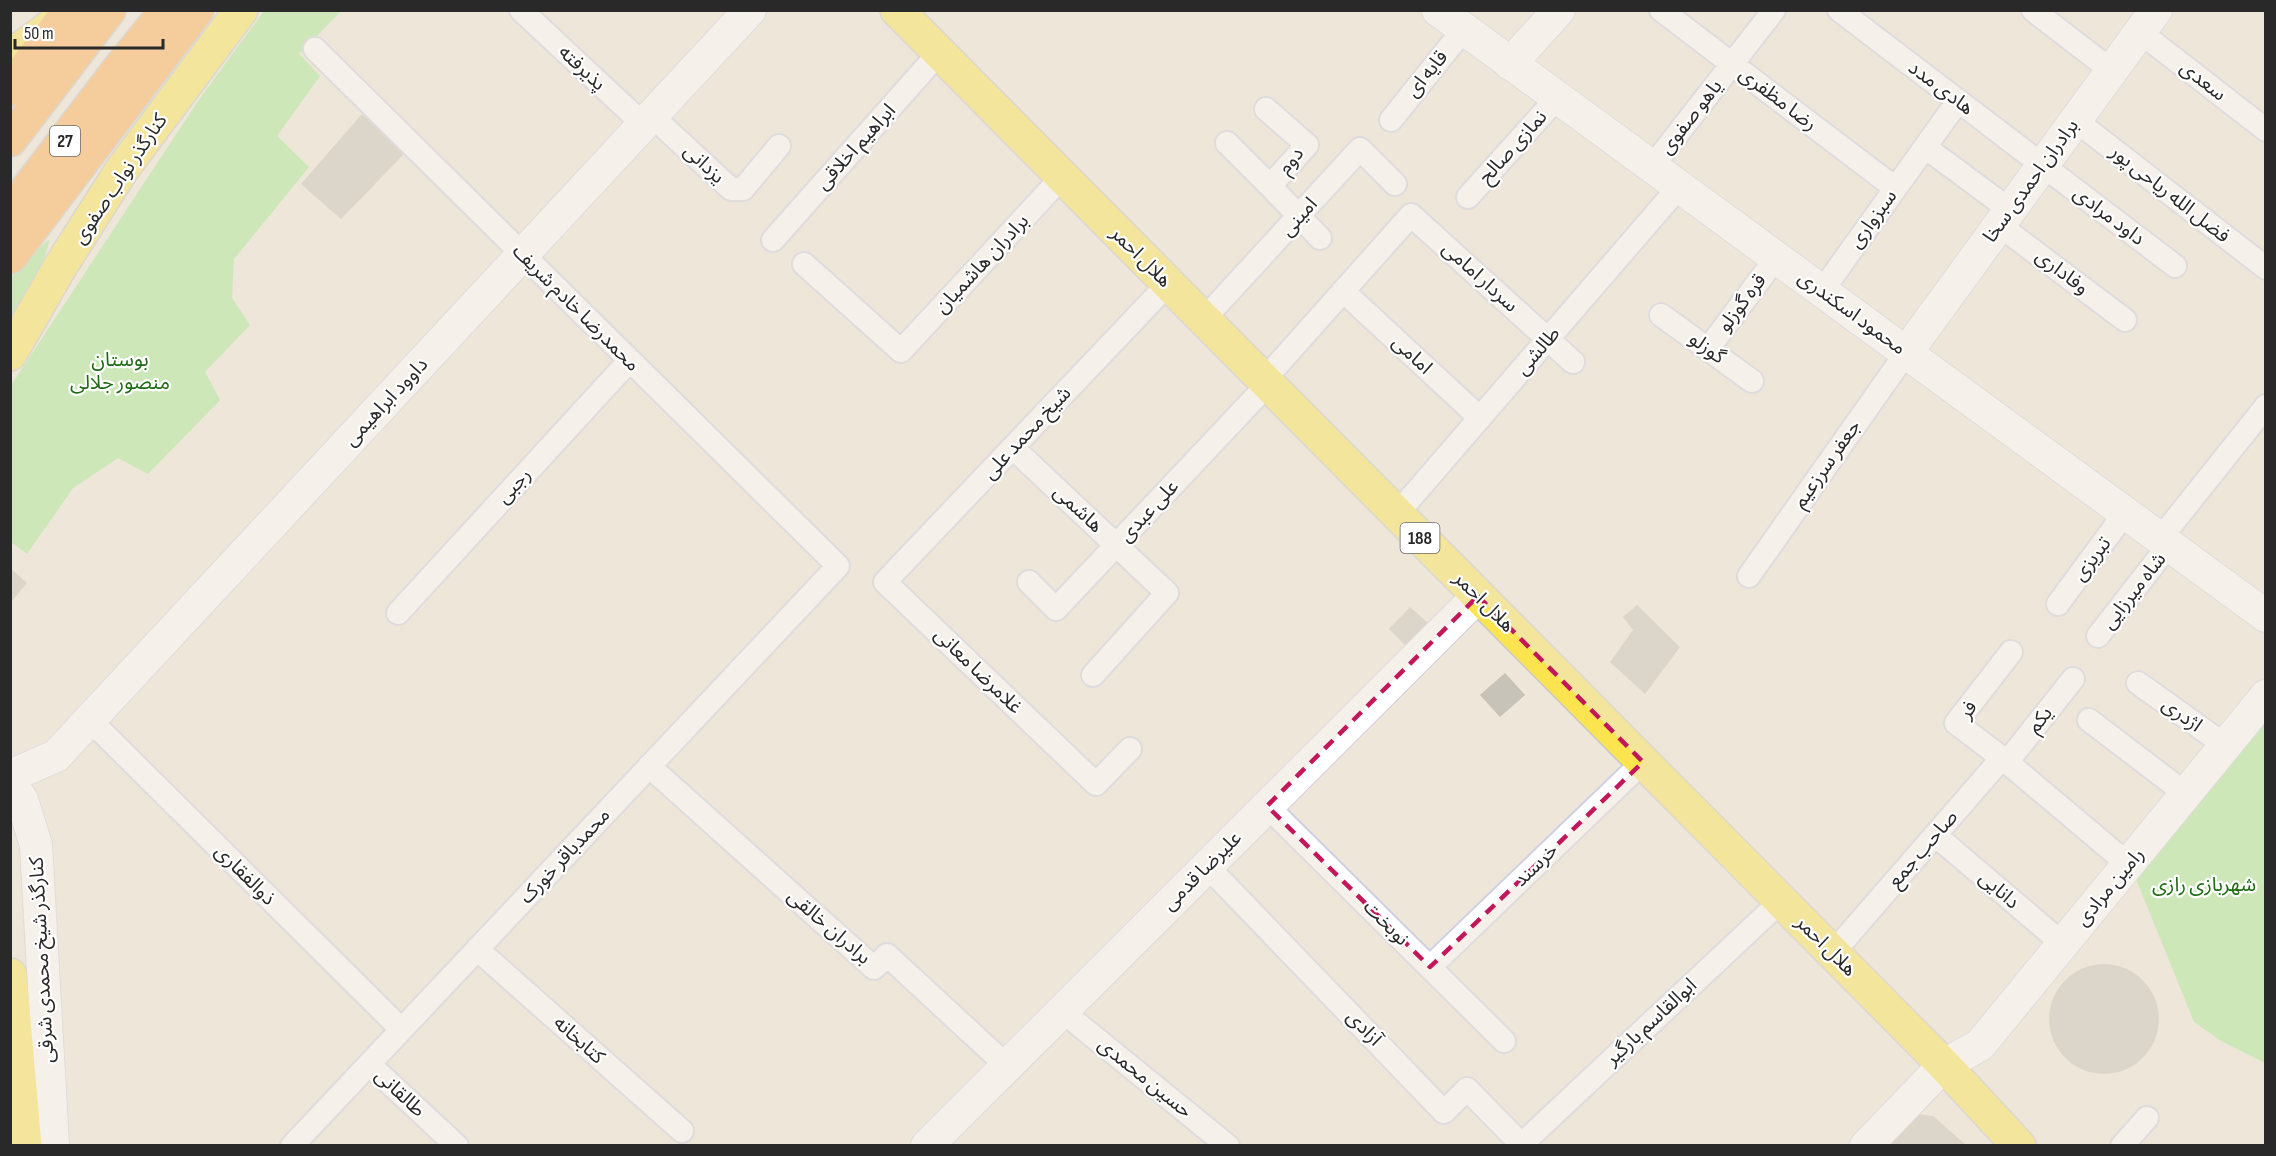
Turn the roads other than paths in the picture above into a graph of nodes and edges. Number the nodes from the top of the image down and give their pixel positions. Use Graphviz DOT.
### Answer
graph roads {
  1 [pos="110,10"];
  2 [pos="167,10"];
  3 [pos="197,10"];
  4 [pos="241,10"];
  5 [pos="521,10"];
  6 [pos="750,10"];
  7 [pos="897,10"];
  8 [pos="1438,10"];
  9 [pos="1559,10"];
  10 [pos="1661,10"];
  11 [pos="1774,10"];
  12 [pos="1839,10"];
  13 [pos="2033,10"];
  14 [pos="69,12"];
  15 [pos="2148,21"];
  16 [pos="1464,29"];
  17 [pos="315,50"];
  18 [pos="939,53"];
  19 [pos="1510,64"];
  20 [pos="1732,64"];
  21 [pos="2112,71"];
  22 [pos="14,74"];
  23 [pos="1557,98"];
  24 [pos="1958,100"];
  25 [pos="1266,109"];
  26 [pos="1391,120"];
  27 [pos="2075,120"];
  28 [pos="648,121"];
  29 [pos="2265,130"];
  30 [pos="10,140"];
  31 [pos="1227,143"];
  32 [pos="779,146"];
  33 [pos="1925,147"];
  34 [pos="2043,165"];
  35 [pos="1652,167"];
  36 [pos="1062,177"];
  37 [pos="1395,184"];
  38 [pos="1270,186"];
  39 [pos="1679,187"];
  40 [pos="1895,188"];
  41 [pos="1468,197"];
  42 [pos="10,212"];
  43 [pos="1300,217"];
  44 [pos="2004,218"];
  45 [pos="1320,238"];
  46 [pos="773,240"];
  47 [pos="523,255"];
  48 [pos="10,257"];
  49 [pos="1776,258"];
  50 [pos="804,264"];
  51 [pos="2175,266"];
  52 [pos="2265,268"];
  53 [pos="1168,284"];
  54 [pos="1343,291"];
  55 [pos="1822,291"];
  56 [pos="1661,315"];
  57 [pos="1204,319"];
  58 [pos="2125,320"];
  59 [pos="1548,340"];
  60 [pos="1708,349"];
  61 [pos="1906,352"];
  62 [pos="12,354"];
  63 [pos="630,360"];
  64 [pos="1573,362"];
  65 [pos="1752,381"];
  66 [pos="1266,382"];
  67 [pos="2265,406"];
  68 [pos="1480,418"];
  69 [pos="1013,448"];
  70 [pos="2125,513"];
  71 [pos="1397,514"];
  72 [pos="2165,542"];
  73 [pos="1116,545"];
  74 [pos="838,566"];
  75 [pos="1749,576"];
  76 [pos="885,582"];
  77 [pos="1029,582"];
  78 [pos="1478,596"];
  79 [pos="2058,604"];
  80 [pos="398,612"];
  81 [pos="2265,616"];
  82 [pos="2098,636"];
  83 [pos="2011,652"];
  84 [pos="1093,675"];
  85 [pos="2073,679"];
  86 [pos="2138,683"];
  87 [pos="2265,696"];
  88 [pos="90,720"];
  89 [pos="2089,720"];
  90 [pos="2226,746"];
  91 [pos="1130,749"];
  92 [pos="2005,760"];
  93 [pos="1643,762"];
  94 [pos="649,766"];
  95 [pos="10,776"];
  96 [pos="10,781"];
  97 [pos="2186,794"];
  98 [pos="1267,806"];
  99 [pos="1935,835"];
  100 [pos="2128,864"];
  101 [pos="1207,866"];
  102 [pos="1781,901"];
  103 [pos="1844,940"];
  104 [pos="2062,944"];
  105 [pos="477,950"];
  106 [pos="1430,967"];
  107 [pos="10,975"];
  108 [pos="1062,1011"];
  109 [pos="402,1029"];
  110 [pos="1504,1041"];
  111 [pos="369,1064"];
  112 [pos="1944,1065"];
  113 [pos="1007,1066"];
  114 [pos="2147,1118"];
  115 [pos="682,1131"];
  116 [pos="1523,1145"];
  117 [pos="25,1146"];
  118 [pos="52,1146"];
  119 [pos="292,1146"];
  120 [pos="457,1146"];
  121 [pos="927,1146"];
  122 [pos="1228,1146"];
  123 [pos="1866,1146"];
  124 [pos="2019,1146"];
  125 [pos="2122,1146"];
  1 -- 30 [label="highway, 27"];
  2 -- 42 [label="highway, 27"];
  3 -- 48 [label="highway"];
  4 -- 62 [label="main road, کنارگذر نواب صفوی"];
  5 -- 28 [label="street, پذیرفته"];
  6 -- 28 [label="street, داوود ابراهیمی"];
  7 -- 18 [label="main road, هلال احمر / 188"];
  8 -- 16 [label="street, محمود اسکندری"];
  9 -- 19 [label="street"];
  10 -- 20 [label="street, رضا مظفری"];
  11 -- 20 [label="street, یاهو صفوی"];
  12 -- 24 [label="street, هادی مدد"];
  13 -- 21 [label="street"];
  14 -- 22 [label="highway"];
  15 -- 21 [label="street, برادران احمدی سخا"];
  15 -- 29 [label="street, سعدی"];
  16 -- 19 [label="street, محمود اسکندری"];
  16 -- 26 [label="street, قایه ای"];
  17 -- 47 [label="street, محمدرضا خادم شریف"];
  18 -- 36 [label="main road, هلال احمر / 188"];
  18 -- 46 [label="street, ابراهیم اخلاقی"];
  19 -- 23 [label="street, محمود اسکندری"];
  20 -- 35 [label="street, یاهو صفوی"];
  20 -- 40 [label="street, رضا مظفری"];
  21 -- 27 [label="street, برادران احمدی سخا"];
  23 -- 35 [label="street, محمود اسکندری"];
  23 -- 41 [label="street, نمازی صالح"];
  24 -- 33 [label="street, سبزواری"];
  24 -- 34 [label="street, هادی مدد"];
  25 -- 38 [label="street, دوم"];
  27 -- 34 [label="street, برادران احمدی سخا"];
  27 -- 52 [label="street, فضل الله ریاحی پور"];
  28 -- 32 [label="street, یزدانی"];
  28 -- 47 [label="street, داوود ابراهیمی"];
  31 -- 38 [label="street"];
  33 -- 40 [label="street, سبزواری"];
  33 -- 44 [label="street"];
  34 -- 44 [label="street, برادران احمدی سخا"];
  34 -- 51 [label="street, داود مرادی"];
  35 -- 39 [label="street, محمود اسکندری"];
  36 -- 50 [label="street, برادران هاشمیان"];
  36 -- 53 [label="main road, هلال احمر / 188"];
  37 -- 43 [label="street, امینی"];
  38 -- 43 [label="street, دوم"];
  39 -- 49 [label="street, محمود اسکندری"];
  39 -- 59 [label="street, طالشی"];
  40 -- 55 [label="street, سبزواری"];
  43 -- 45 [label="street"];
  43 -- 57 [label="street, امینی"];
  44 -- 58 [label="street, وفاداری"];
  44 -- 61 [label="street, برادران احمدی سخا"];
  47 -- 63 [label="street, محمدرضا خادم شریف"];
  47 -- 88 [label="street, داوود ابراهیمی"];
  49 -- 55 [label="street, محمود اسکندری"];
  49 -- 60 [label="street, قره گوزلو"];
  53 -- 57 [label="main road, هلال احمر / 188"];
  53 -- 69 [label="street, شیخ محمد علی"];
  54 -- 59 [label="street, سردار امامی"];
  54 -- 66 [label="street"];
  54 -- 68 [label="street, امامی"];
  55 -- 61 [label="street, محمود اسکندری"];
  56 -- 60 [label="street, گوزلو"];
  57 -- 66 [label="main road, هلال احمر / 188"];
  59 -- 64 [label="street, سردار امامی"];
  59 -- 68 [label="street, طالشی"];
  60 -- 65 [label="street, گوزلو"];
  61 -- 70 [label="street, محمود اسکندری"];
  61 -- 75 [label="street, جعفر سرزعیم"];
  63 -- 74 [label="street, محمدرضا خادم شریف"];
  63 -- 80 [label="street, رجبی"];
  66 -- 71 [label="main road, هلال احمر / 188"];
  66 -- 73 [label="street, علی عبدی"];
  67 -- 72 [label="street, شاه میرزایی"];
  68 -- 71 [label="street, طالشی"];
  69 -- 73 [label="street, هاشمی"];
  69 -- 76 [label="street, شیخ محمد علی"];
  70 -- 72 [label="street, محمود اسکندری"];
  70 -- 79 [label="street, تبریزی"];
  71 -- 78 [label="main road, هلال احمر / 188"];
  72 -- 81 [label="street, محمود اسکندری"];
  72 -- 82 [label="street, شاه میرزایی"];
  73 -- 77 [label="street, علی عبدی"];
  73 -- 84 [label="street, هاشمی"];
  74 -- 94 [label="street, محمدباقر خورک"];
  76 -- 91 [label="street, غلامرضا معانی"];
  78 -- 93 [label="main road, هلال احمر / 188"];
  78 -- 98 [label="street, علیرضا قدمی"];
  83 -- 92 [label="street, فر"];
  85 -- 92 [label="street, یکم"];
  86 -- 90 [label="street, اژدری"];
  87 -- 90 [label="street, رامین مرادی"];
  88 -- 95 [label="street, داوود ابراهیمی"];
  88 -- 109 [label="street, ذوالفقاری"];
  89 -- 97 [label="street"];
  90 -- 97 [label="street, رامین مرادی"];
  92 -- 99 [label="street, صاحب جمع"];
  92 -- 100 [label="street"];
  93 -- 102 [label="main road, هلال احمر / 188"];
  93 -- 106 [label="street, خرسند"];
  94 -- 105 [label="street, محمدباقر خورک"];
  94 -- 113 [label="street, برادران خالقی"];
  96 -- 118 [label="street, کنارگذر شیخ محمدی شرقی"];
  97 -- 100 [label="street, رامین مرادی"];
  98 -- 101 [label="street, علیرضا قدمی"];
  98 -- 106 [label="street, نوبخت"];
  99 -- 103 [label="street, صاحب جمع"];
  99 -- 104 [label="street, دانایی"];
  100 -- 104 [label="street, رامین مرادی"];
  101 -- 108 [label="street, علیرضا قدمی"];
  101 -- 116 [label="street, آزادی"];
  102 -- 112 [label="main road, هلال احمر / 188"];
  102 -- 116 [label="street, ابوالقاسم بارگیر"];
  104 -- 112 [label="street, رامین مرادی"];
  105 -- 109 [label="street, محمدباقر خورک"];
  105 -- 115 [label="street, کتابخانه"];
  106 -- 110 [label="street, نوبخت"];
  107 -- 117 [label="main road"];
  108 -- 113 [label="street, علیرضا قدمی"];
  108 -- 122 [label="street, حسین محمدی"];
  109 -- 111 [label="street, محمدباقر خورک"];
  111 -- 119 [label="street, محمدباقر خورک"];
  111 -- 120 [label="street, طالقانی"];
  112 -- 123 [label="street, رامین مرادی"];
  112 -- 124 [label="main road, 188"];
  113 -- 121 [label="street, علیرضا قدمی"];
  114 -- 125 [label="street"];
}
